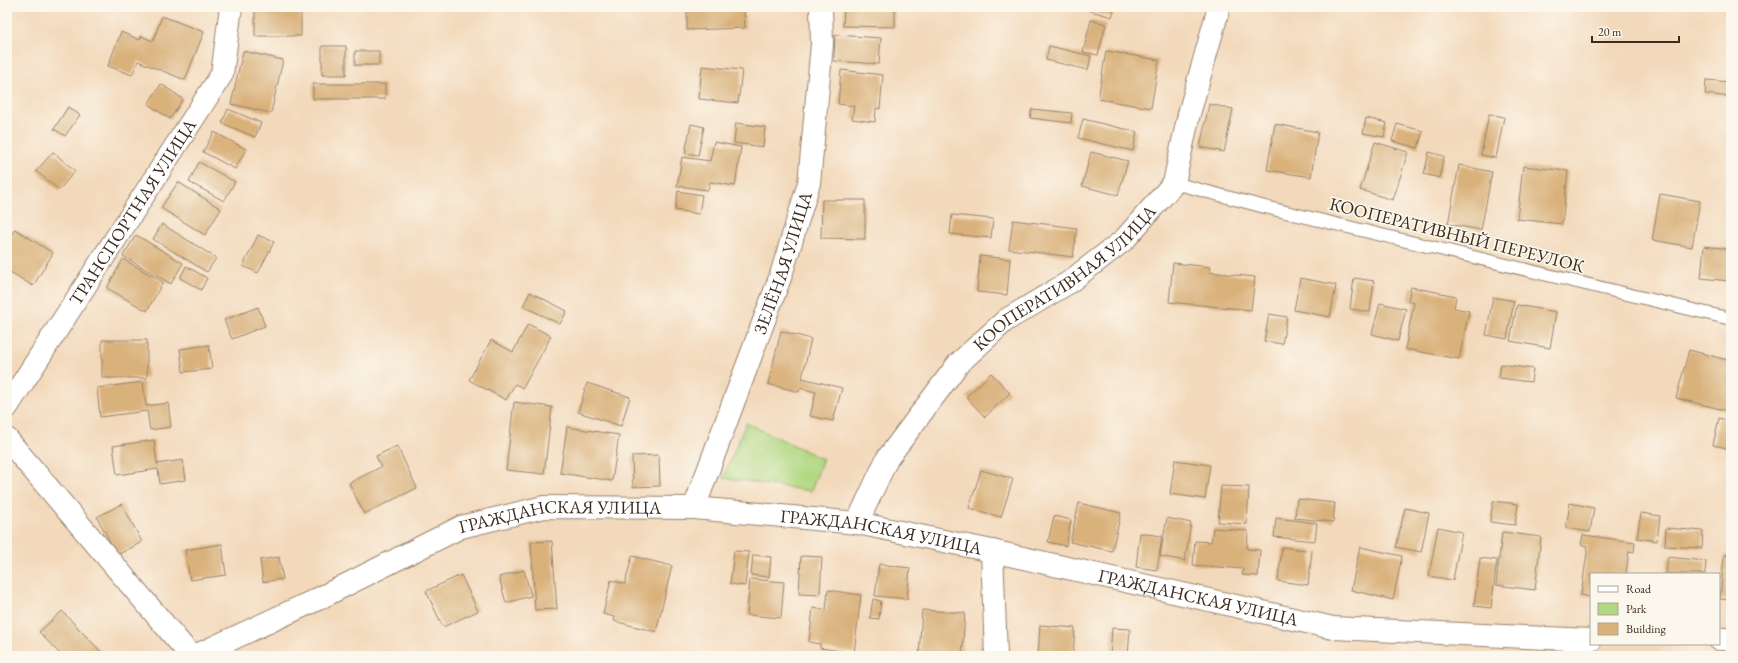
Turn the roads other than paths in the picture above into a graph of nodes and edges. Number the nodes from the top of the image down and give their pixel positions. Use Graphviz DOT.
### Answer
graph roads {
  1 [pos="231,7"];
  2 [pos="821,7"];
  3 [pos="1219,7"];
  4 [pos="1174,183"];
  5 [pos="1731,319"];
  6 [pos="7,407"];
  7 [pos="7,439"];
  8 [pos="694,508"];
  9 [pos="856,523"];
  10 [pos="992,551"];
  11 [pos="1731,638"];
  12 [pos="1720,639"];
  13 [pos="1590,640"];
  14 [pos="191,656"];
  15 [pos="195,656"];
  16 [pos="996,656"];
  1 -- 6 [label="street, ТРАНСПОРТНАЯ УЛИЦА"];
  2 -- 8 [label="street, ЗЕЛЁНАЯ УЛИЦА"];
  3 -- 4 [label="street, КООПЕРАТИВНАЯ УЛИЦА"];
  4 -- 5 [label="lane, КООПЕРАТИВНЫЙ ПЕРЕУЛОК"];
  4 -- 9 [label="street, КООПЕРАТИВНАЯ УЛИЦА"];
  7 -- 14 [label="street"];
  8 -- 9 [label="street, ГРАЖДАНСКАЯ УЛИЦА"];
  8 -- 15 [label="street, ГРАЖДАНСКАЯ УЛИЦА"];
  9 -- 10 [label="street, ГРАЖДАНСКАЯ УЛИЦА"];
  10 -- 13 [label="street, ГРАЖДАНСКАЯ УЛИЦА"];
  10 -- 16 [label="street"];
  11 -- 12 [label="street"];
}
